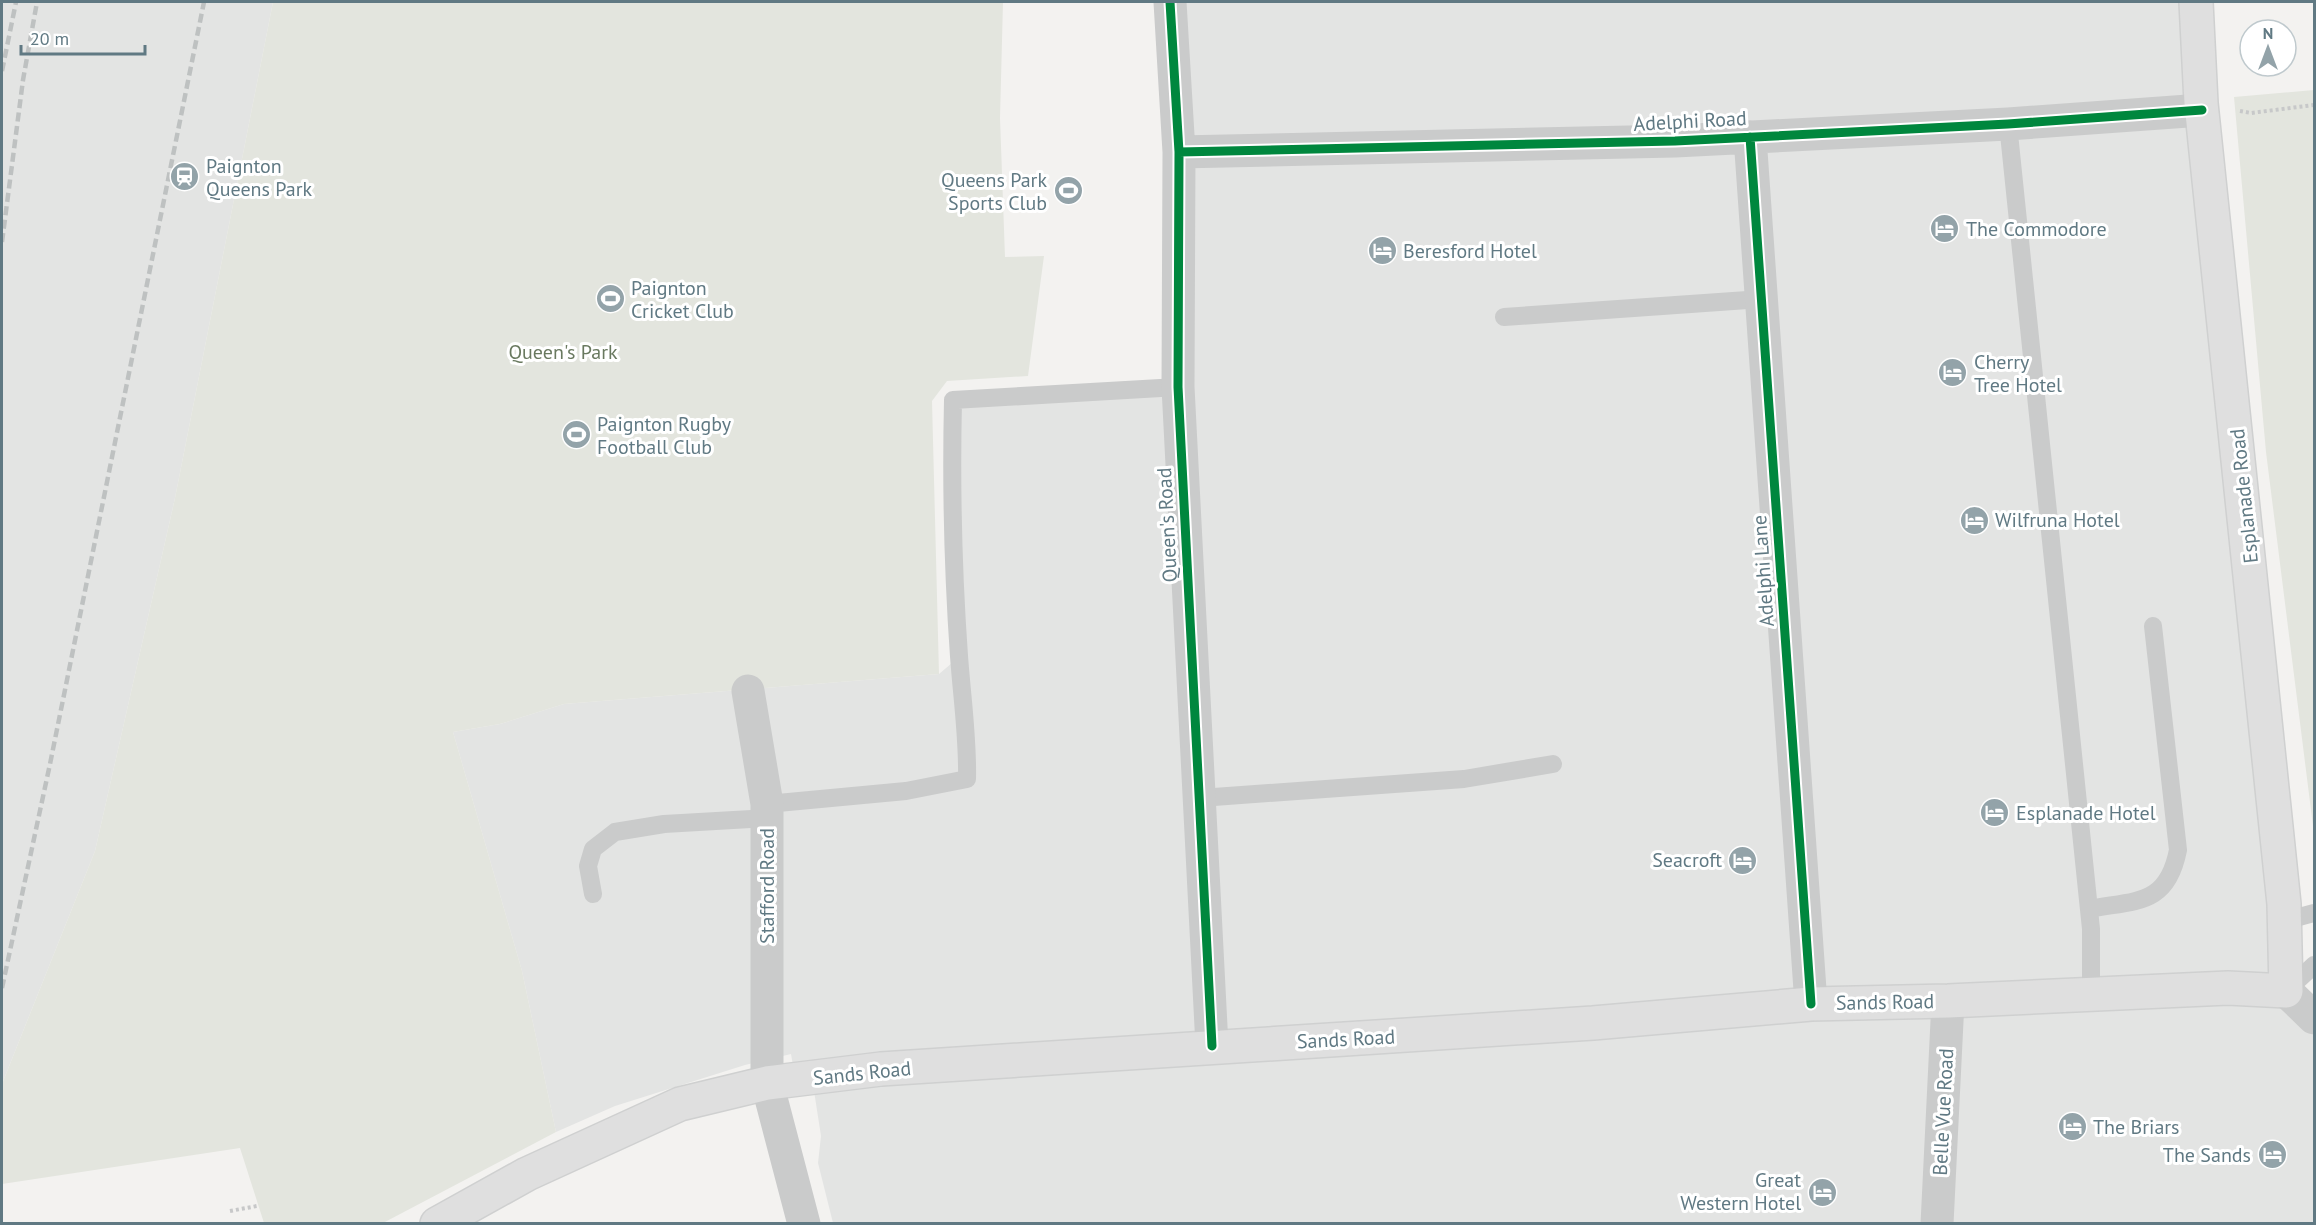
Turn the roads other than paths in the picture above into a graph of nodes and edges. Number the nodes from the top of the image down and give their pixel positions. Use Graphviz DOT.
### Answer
graph roads {
  1 [pos="1170,2"];
  2 [pos="2196,2"];
  3 [pos="2202,106"];
  4 [pos="2008,124"];
  5 [pos="1750,136"];
  6 [pos="1179,152"];
  7 [pos="1762,299"];
  8 [pos="1504,317"];
  9 [pos="1178,387"];
  10 [pos="2153,626"];
  11 [pos="748,692"];
  12 [pos="1553,764"];
  13 [pos="1200,798"];
  14 [pos="767,811"];
  15 [pos="593,894"];
  16 [pos="2089,909"];
  17 [pos="2299,917"];
  18 [pos="2314,965"];
  19 [pos="2286,992"];
  20 [pos="2091,994"];
  21 [pos="1948,1001"];
  22 [pos="1811,1004"];
  23 [pos="2314,1018"];
  24 [pos="1212,1046"];
  25 [pos="767,1083"];
  26 [pos="437,1224"];
  27 [pos="804,1224"];
  28 [pos="1937,1224"];
  1 -- 6 [label="street, Queen's Road"];
  2 -- 3 [label="main road, Esplanade Road"];
  3 -- 4 [label="street, Adelphi Road"];
  3 -- 17 [label="main road, Esplanade Road"];
  4 -- 5 [label="street, Adelphi Road"];
  4 -- 16 [label="lane"];
  5 -- 6 [label="street, Adelphi Road"];
  5 -- 7 [label="street, Adelphi Lane"];
  6 -- 9 [label="street, Queen's Road"];
  7 -- 8 [label="lane"];
  7 -- 22 [label="street, Adelphi Lane"];
  9 -- 13 [label="street, Queen's Road"];
  9 -- 14 [label="lane"];
  10 -- 16 [label="lane"];
  11 -- 14 [label="street, Stafford Road"];
  12 -- 13 [label="lane"];
  13 -- 24 [label="street, Queen's Road"];
  14 -- 15 [label="lane"];
  14 -- 25 [label="street, Stafford Road"];
  16 -- 20 [label="lane"];
  17 -- 19 [label="main road, Esplanade Road"];
  18 -- 19 [label="lane"];
  19 -- 20 [label="main road, Sands Road"];
  19 -- 23 [label="street"];
  20 -- 21 [label="main road, Sands Road"];
  21 -- 22 [label="main road, Sands Road"];
  21 -- 28 [label="street, Belle Vue Road"];
  22 -- 24 [label="main road, Sands Road"];
  24 -- 25 [label="main road, Sands Road"];
  25 -- 26 [label="main road, Sands Road"];
  25 -- 27 [label="street, Stafford Road"];
}
